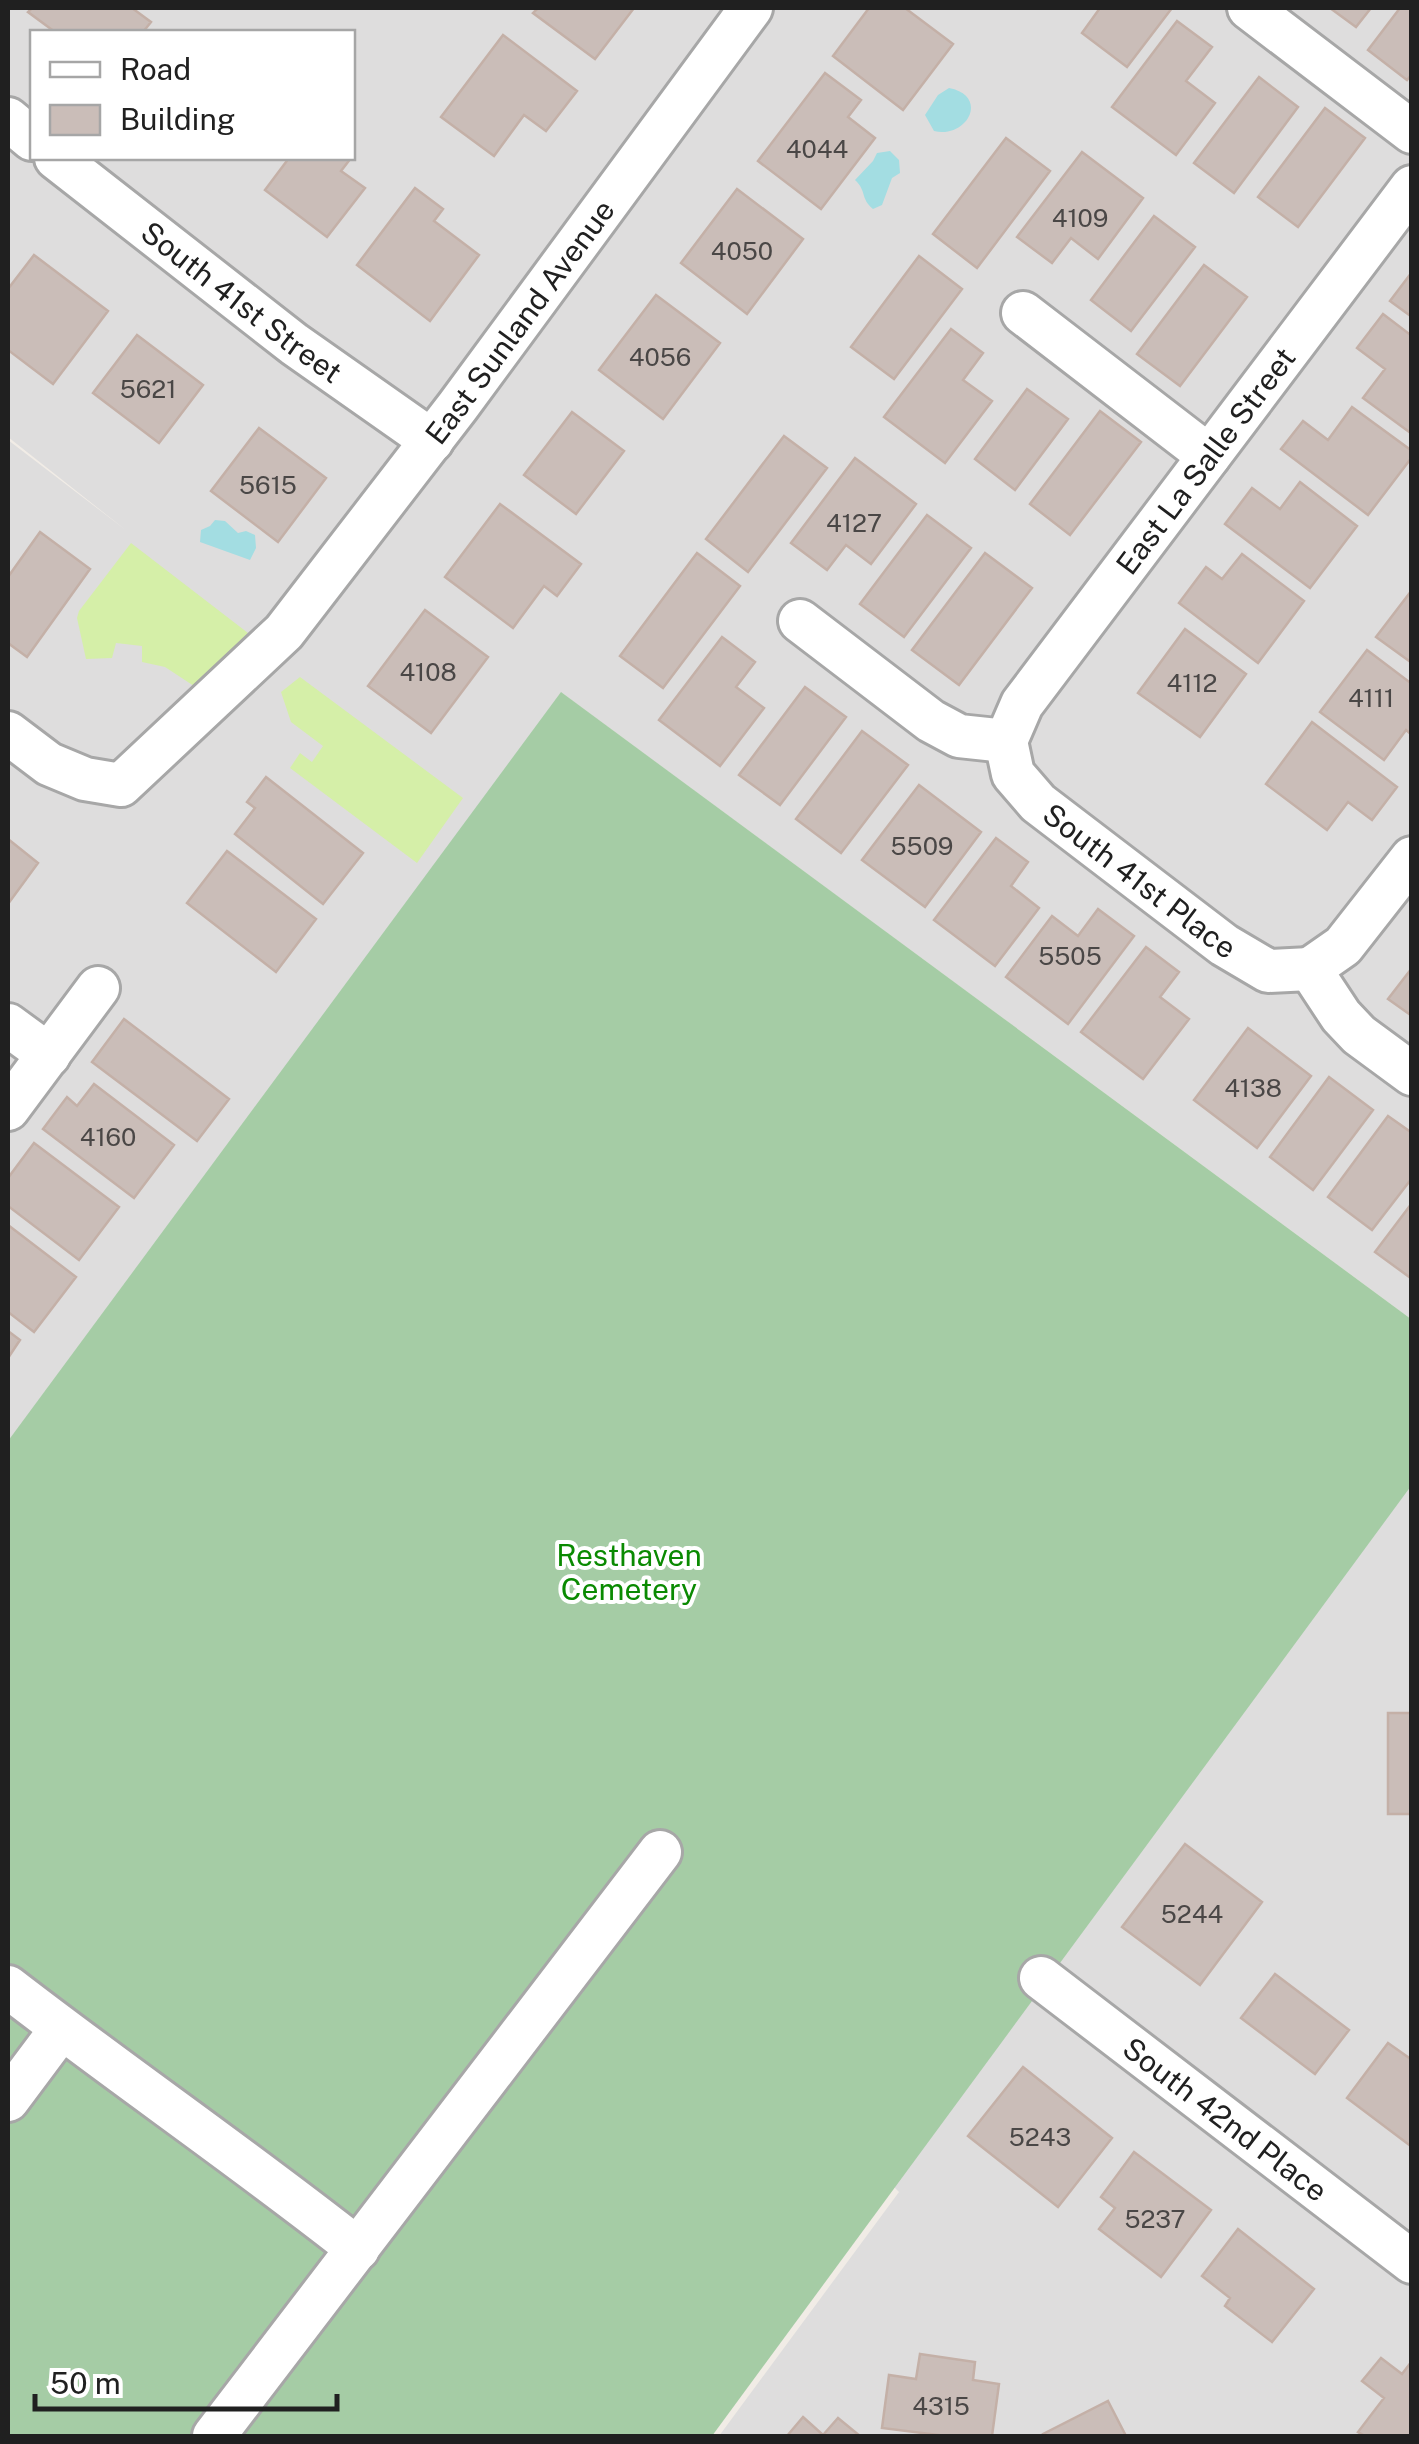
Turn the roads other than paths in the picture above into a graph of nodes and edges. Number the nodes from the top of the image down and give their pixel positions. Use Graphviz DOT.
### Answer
graph roads {
  1 [pos="751,8"];
  2 [pos="1249,8"];
  3 [pos="8,120"];
  4 [pos="1412,132"];
  5 [pos="30,137"];
  6 [pos="59,160"];
  7 [pos="1412,187"];
  8 [pos="1023,314"];
  9 [pos="432,441"];
  10 [pos="1209,456"];
  11 [pos="800,621"];
  12 [pos="8,733"];
  13 [pos="1006,741"];
  14 [pos="1412,858"];
  15 [pos="1310,968"];
  16 [pos="98,988"];
  17 [pos="8,1025"];
  18 [pos="49,1055"];
  19 [pos="1412,1074"];
  20 [pos="8,1110"];
  21 [pos="660,1852"];
  22 [pos="1041,1978"];
  23 [pos="8,1987"];
  24 [pos="61,2029"];
  25 [pos="8,2100"];
  26 [pos="358,2248"];
  27 [pos="1412,2262"];
  28 [pos="214,2436"];
  1 -- 9 [label="street, East Sunland Avenue"];
  2 -- 4 [label="street"];
  3 -- 5 [label="street"];
  6 -- 9 [label="street, South 41st Street"];
  7 -- 10 [label="street, East La Salle Street"];
  8 -- 10 [label="street"];
  9 -- 12 [label="street, East Sunland Avenue"];
  10 -- 13 [label="street, East La Salle Street"];
  11 -- 13 [label="street"];
  13 -- 15 [label="street, South 41st Place"];
  14 -- 15 [label="street"];
  15 -- 19 [label="street"];
  16 -- 18 [label="street"];
  17 -- 18 [label="street"];
  18 -- 20 [label="street"];
  21 -- 26 [label="street"];
  22 -- 27 [label="street, South 42nd Place"];
  23 -- 24 [label="street"];
  24 -- 25 [label="street"];
  24 -- 26 [label="street"];
  26 -- 28 [label="street"];
}
